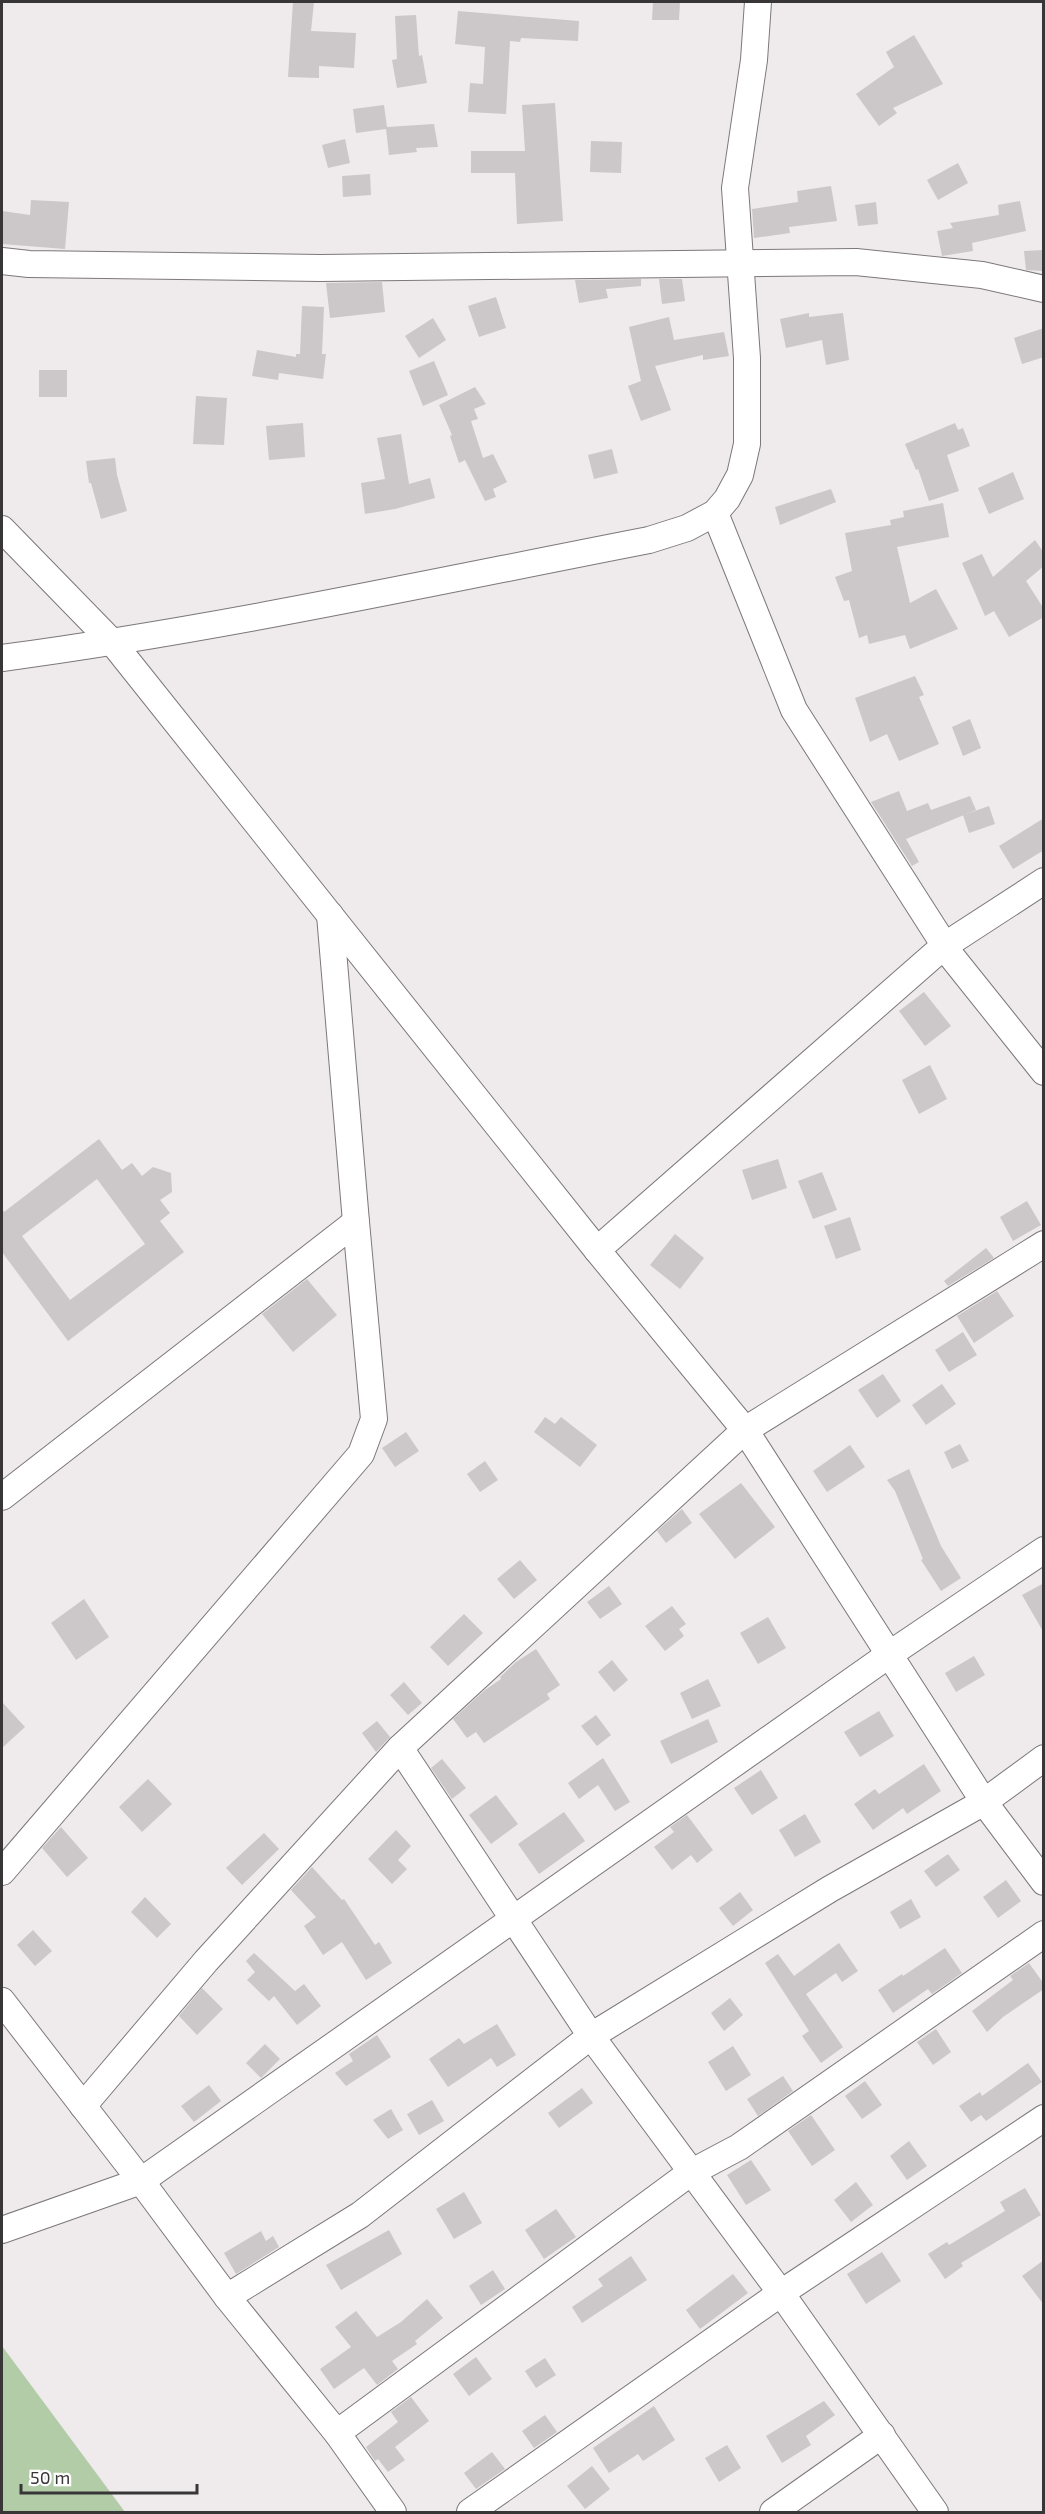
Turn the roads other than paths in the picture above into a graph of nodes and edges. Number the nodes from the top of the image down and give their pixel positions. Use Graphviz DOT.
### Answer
graph roads {
  1 [pos="758,2"];
  2 [pos="2,261"];
  3 [pos="740,264"];
  4 [pos="1044,289"];
  5 [pos="715,513"];
  6 [pos="2,529"];
  7 [pos="113,643"];
  8 [pos="2,658"];
  9 [pos="1044,881"];
  10 [pos="330,915"];
  11 [pos="944,946"];
  12 [pos="1044,1072"];
  13 [pos="356,1222"];
  14 [pos="1044,1244"];
  15 [pos="597,1250"];
  16 [pos="745,1430"];
  17 [pos="2,1497"];
  18 [pos="1044,1550"];
  19 [pos="890,1654"];
  20 [pos="400,1748"];
  21 [pos="1044,1758"];
  22 [pos="984,1802"];
  23 [pos="2,1872"];
  24 [pos="1044,1882"];
  25 [pos="514,1919"];
  26 [pos="1044,1934"];
  27 [pos="2,2001"];
  28 [pos="591,2036"];
  29 [pos="83,2106"];
  30 [pos="1044,2118"];
  31 [pos="690,2173"];
  32 [pos="141,2181"];
  33 [pos="2,2230"];
  34 [pos="781,2294"];
  35 [pos="227,2297"];
  36 [pos="337,2433"];
  37 [pos="882,2435"];
  38 [pos="393,2512"];
  39 [pos="470,2512"];
  40 [pos="773,2512"];
  41 [pos="935,2512"];
  1 -- 3 [label="street"];
  2 -- 3 [label="street"];
  3 -- 4 [label="street"];
  3 -- 5 [label="street"];
  5 -- 7 [label="street"];
  5 -- 11 [label="street"];
  6 -- 7 [label="street"];
  7 -- 8 [label="street"];
  7 -- 10 [label="street"];
  9 -- 11 [label="street"];
  10 -- 13 [label="street"];
  10 -- 15 [label="street"];
  11 -- 12 [label="street"];
  11 -- 15 [label="street"];
  13 -- 17 [label="street"];
  13 -- 23 [label="street"];
  14 -- 16 [label="street"];
  15 -- 16 [label="street"];
  16 -- 19 [label="street"];
  16 -- 20 [label="street"];
  18 -- 19 [label="street"];
  19 -- 22 [label="street"];
  19 -- 25 [label="street"];
  20 -- 25 [label="street"];
  20 -- 29 [label="street"];
  21 -- 22 [label="street"];
  22 -- 24 [label="street"];
  22 -- 28 [label="street"];
  25 -- 28 [label="street"];
  25 -- 32 [label="street"];
  26 -- 31 [label="street"];
  27 -- 29 [label="street"];
  28 -- 31 [label="street"];
  28 -- 35 [label="street"];
  29 -- 32 [label="street"];
  30 -- 34 [label="street"];
  31 -- 34 [label="street"];
  31 -- 36 [label="street"];
  32 -- 33 [label="street"];
  32 -- 35 [label="street"];
  34 -- 37 [label="street"];
  34 -- 39 [label="street"];
  35 -- 36 [label="street"];
  36 -- 38 [label="street"];
  37 -- 40 [label="street"];
  37 -- 41 [label="street"];
}
